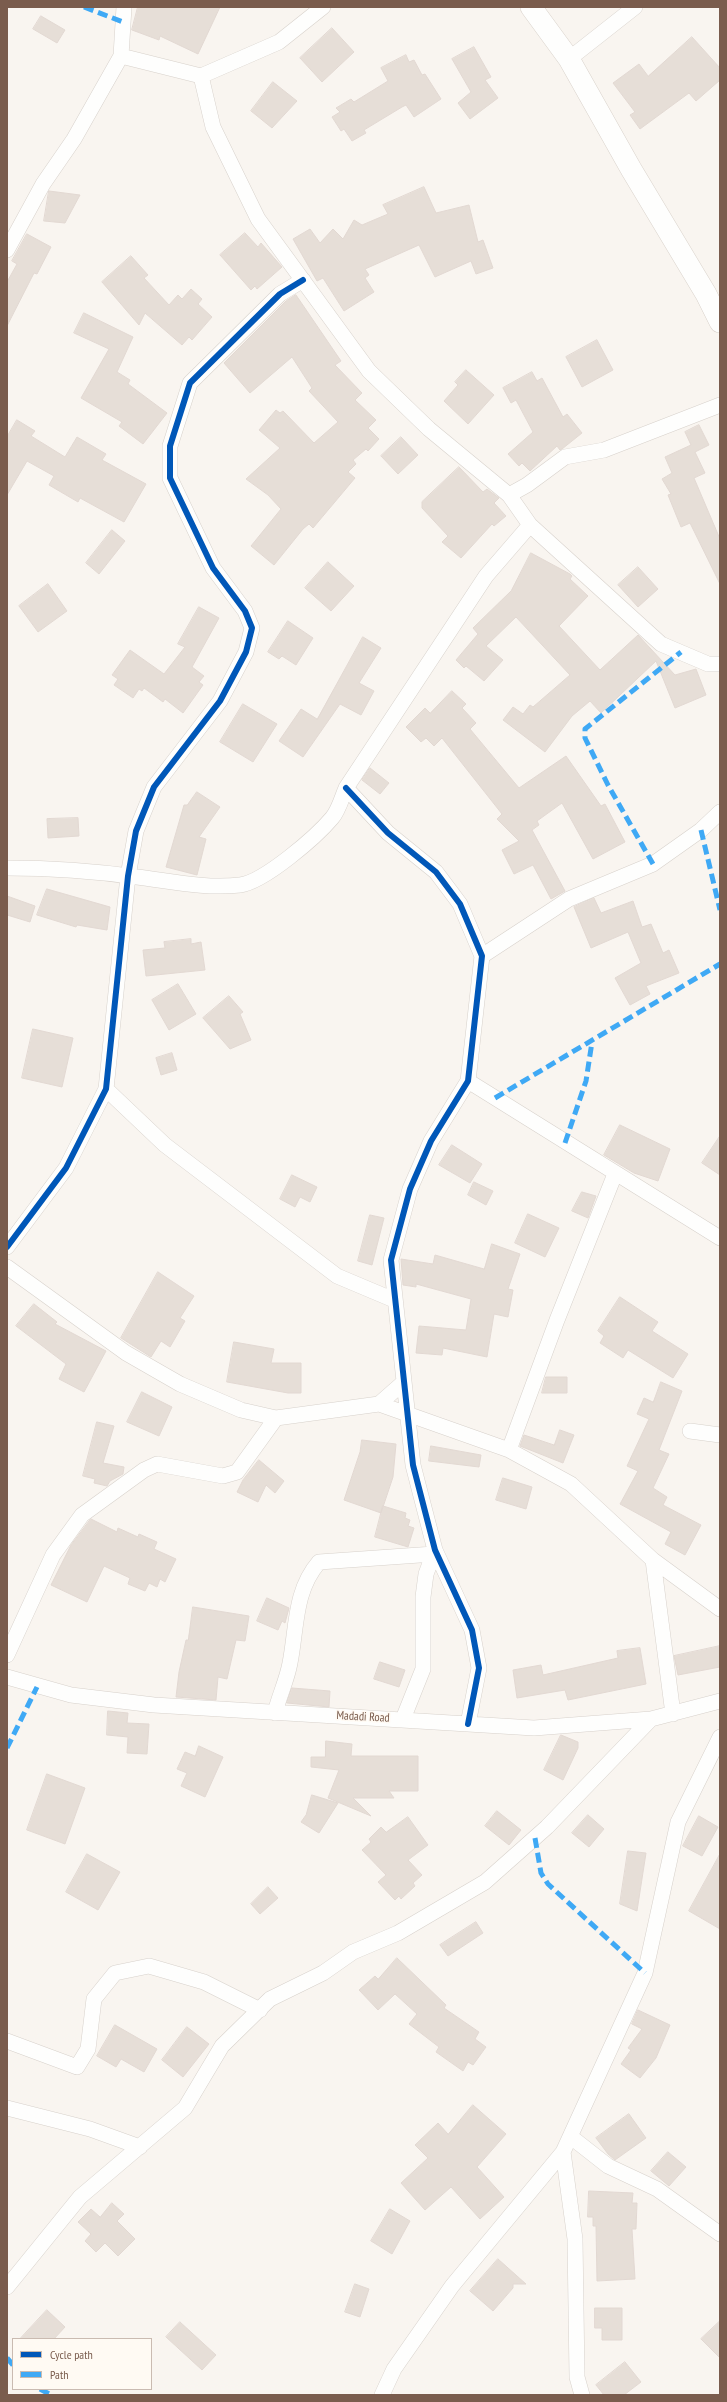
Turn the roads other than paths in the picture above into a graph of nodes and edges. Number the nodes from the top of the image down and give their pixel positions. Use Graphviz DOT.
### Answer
graph roads {
  1 [pos="124,7"];
  2 [pos="323,7"];
  3 [pos="531,7"];
  4 [pos="635,7"];
  5 [pos="121,56"];
  6 [pos="569,59"];
  7 [pos="200,76"];
  8 [pos="7,250"];
  9 [pos="303,280"];
  10 [pos="720,322"];
  11 [pos="720,405"];
  12 [pos="509,495"];
  13 [pos="530,525"];
  14 [pos="720,664"];
  15 [pos="346,788"];
  16 [pos="720,812"];
  17 [pos="7,868"];
  18 [pos="128,876"];
  19 [pos="482,956"];
  20 [pos="468,1081"];
  21 [pos="106,1089"];
  22 [pos="615,1174"];
  23 [pos="720,1238"];
  24 [pos="7,1247"];
  25 [pos="7,1267"];
  26 [pos="394,1300"];
  27 [pos="404,1382"];
  28 [pos="379,1404"];
  29 [pos="407,1413"];
  30 [pos="276,1418"];
  31 [pos="690,1431"];
  32 [pos="720,1435"];
  33 [pos="509,1450"];
  34 [pos="435,1552"];
  35 [pos="653,1560"];
  36 [pos="720,1609"];
  37 [pos="7,1655"];
  38 [pos="7,1677"];
  39 [pos="720,1701"];
  40 [pos="275,1713"];
  41 [pos="672,1714"];
  42 [pos="651,1719"];
  43 [pos="403,1720"];
  44 [pos="468,1724"];
  45 [pos="720,1737"];
  46 [pos="260,2010"];
  47 [pos="7,2041"];
  48 [pos="7,2108"];
  49 [pos="571,2137"];
  50 [pos="140,2147"];
  51 [pos="563,2152"];
  52 [pos="720,2234"];
  53 [pos="7,2287"];
  54 [pos="382,2395"];
  55 [pos="582,2395"];
  1 -- 5 [label="street"];
  2 -- 7 [label="street"];
  3 -- 6 [label="main road"];
  4 -- 6 [label="street"];
  5 -- 7 [label="street"];
  5 -- 8 [label="street"];
  6 -- 10 [label="main road"];
  7 -- 9 [label="street"];
  9 -- 12 [label="street"];
  9 -- 18 [label="street"];
  11 -- 12 [label="street"];
  12 -- 13 [label="street"];
  13 -- 14 [label="street"];
  13 -- 15 [label="street"];
  15 -- 18 [label="street"];
  15 -- 19 [label="street"];
  16 -- 19 [label="street"];
  17 -- 18 [label="street"];
  18 -- 21 [label="street"];
  19 -- 20 [label="street"];
  20 -- 22 [label="street"];
  20 -- 26 [label="street"];
  21 -- 24 [label="street"];
  21 -- 26 [label="street"];
  22 -- 23 [label="street"];
  22 -- 33 [label="street"];
  25 -- 30 [label="street"];
  26 -- 27 [label="street"];
  27 -- 28 [label="street"];
  27 -- 29 [label="street"];
  28 -- 29 [label="street"];
  28 -- 30 [label="street"];
  29 -- 33 [label="street"];
  29 -- 34 [label="street"];
  30 -- 37 [label="street"];
  31 -- 32 [label="street"];
  33 -- 35 [label="street"];
  34 -- 40 [label="street"];
  34 -- 43 [label="street"];
  34 -- 44 [label="street"];
  35 -- 36 [label="street"];
  35 -- 41 [label="street"];
  38 -- 40 [label="street, Madadi Road"];
  39 -- 41 [label="street, Madadi Road"];
  40 -- 43 [label="street, Madadi Road"];
  41 -- 42 [label="street, Madadi Road"];
  42 -- 44 [label="street, Madadi Road"];
  42 -- 46 [label="street"];
  43 -- 44 [label="street, Madadi Road"];
  45 -- 49 [label="street"];
  46 -- 47 [label="street"];
  46 -- 50 [label="street"];
  48 -- 50 [label="street"];
  49 -- 51 [label="street"];
  49 -- 52 [label="street"];
  50 -- 53 [label="street"];
  51 -- 54 [label="street"];
  51 -- 55 [label="street"];
}
